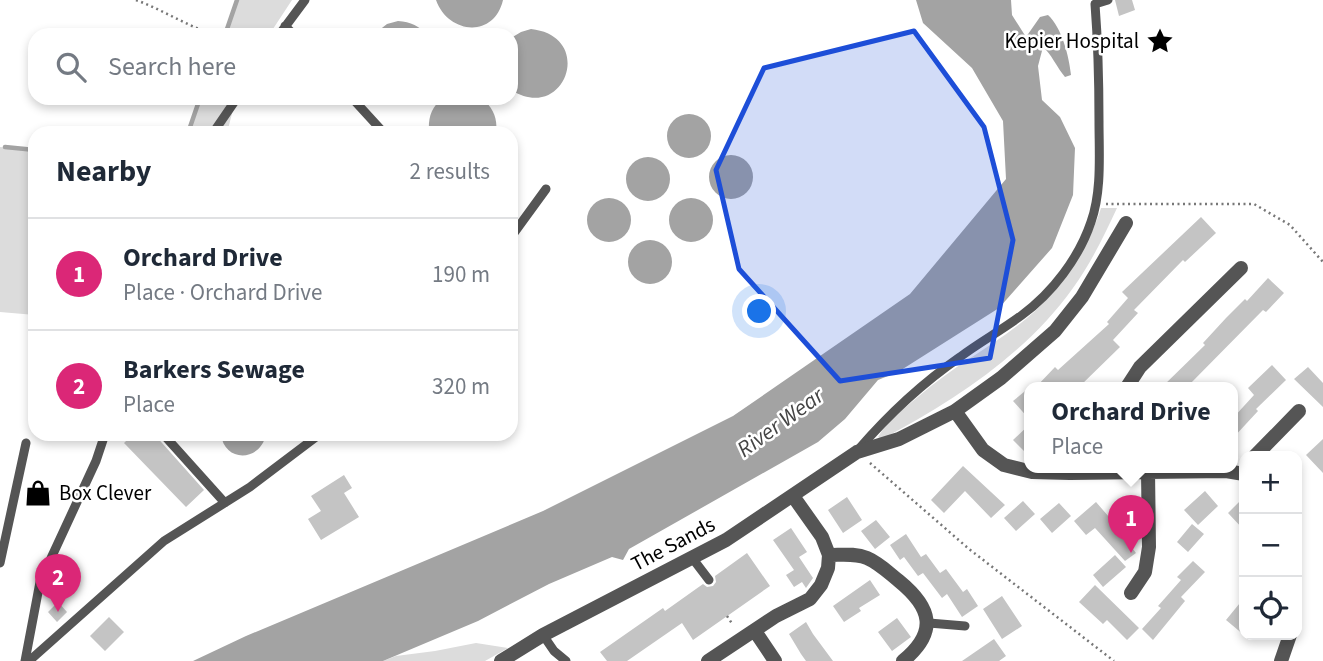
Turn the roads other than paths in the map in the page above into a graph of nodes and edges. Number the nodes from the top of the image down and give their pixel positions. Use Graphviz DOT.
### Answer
graph roads {
  1 [pos="305,0"];
  2 [pos="1108,0"];
  3 [pos="285,26"];
  4 [pos="232,105"];
  5 [pos="358,105"];
  6 [pos="218,126"];
  7 [pos="378,126"];
  8 [pos="546,188"];
  9 [pos="1126,223"];
  10 [pos="518,227"];
  11 [pos="1241,268"];
  12 [pos="1131,382"];
  13 [pos="955,411"];
  14 [pos="1299,411"];
  15 [pos="103,441"];
  16 [pos="169,441"];
  17 [pos="311,441"];
  18 [pos="26,443"];
  19 [pos="1260,451"];
  20 [pos="857,452"];
  21 [pos="1024,470"];
  22 [pos="1148,473"];
  23 [pos="793,496"];
  24 [pos="225,503"];
  25 [pos="829,555"];
  26 [pos="694,559"];
  27 [pos="0,563"];
  28 [pos="709,580"];
  29 [pos="1131,593"];
  30 [pos="929,623"];
  31 [pos="965,626"];
  32 [pos="755,631"];
  33 [pos="543,635"];
  34 [pos="1288,640"];
  35 [pos="27,661"];
  36 [pos="501,661"];
  37 [pos="566,661"];
  38 [pos="708,661"];
  39 [pos="775,661"];
  40 [pos="903,661"];
  41 [pos="1281,661"];
  1 -- 3 [label="lane"];
  2 -- 20 [label="lane"];
  4 -- 6 [label="lane"];
  5 -- 7 [label="lane"];
  8 -- 10 [label="lane"];
  9 -- 13 [label="street, The Sands"];
  11 -- 12 [label="street"];
  13 -- 20 [label="street, The Sands"];
  13 -- 21 [label="street"];
  14 -- 19 [label="street"];
  15 -- 35 [label="lane"];
  16 -- 24 [label="lane"];
  17 -- 24 [label="lane"];
  18 -- 27 [label="lane"];
  20 -- 23 [label="street, The Sands"];
  22 -- 29 [label="street"];
  23 -- 25 [label="street"];
  23 -- 26 [label="street, The Sands"];
  24 -- 35 [label="lane"];
  25 -- 30 [label="street"];
  25 -- 32 [label="street"];
  26 -- 28 [label="lane"];
  26 -- 33 [label="street, The Sands"];
  30 -- 31 [label="lane"];
  30 -- 40 [label="street"];
  32 -- 38 [label="street"];
  32 -- 39 [label="street"];
  33 -- 36 [label="street, The Sands"];
  33 -- 37 [label="lane"];
  34 -- 41 [label="street"];
}
